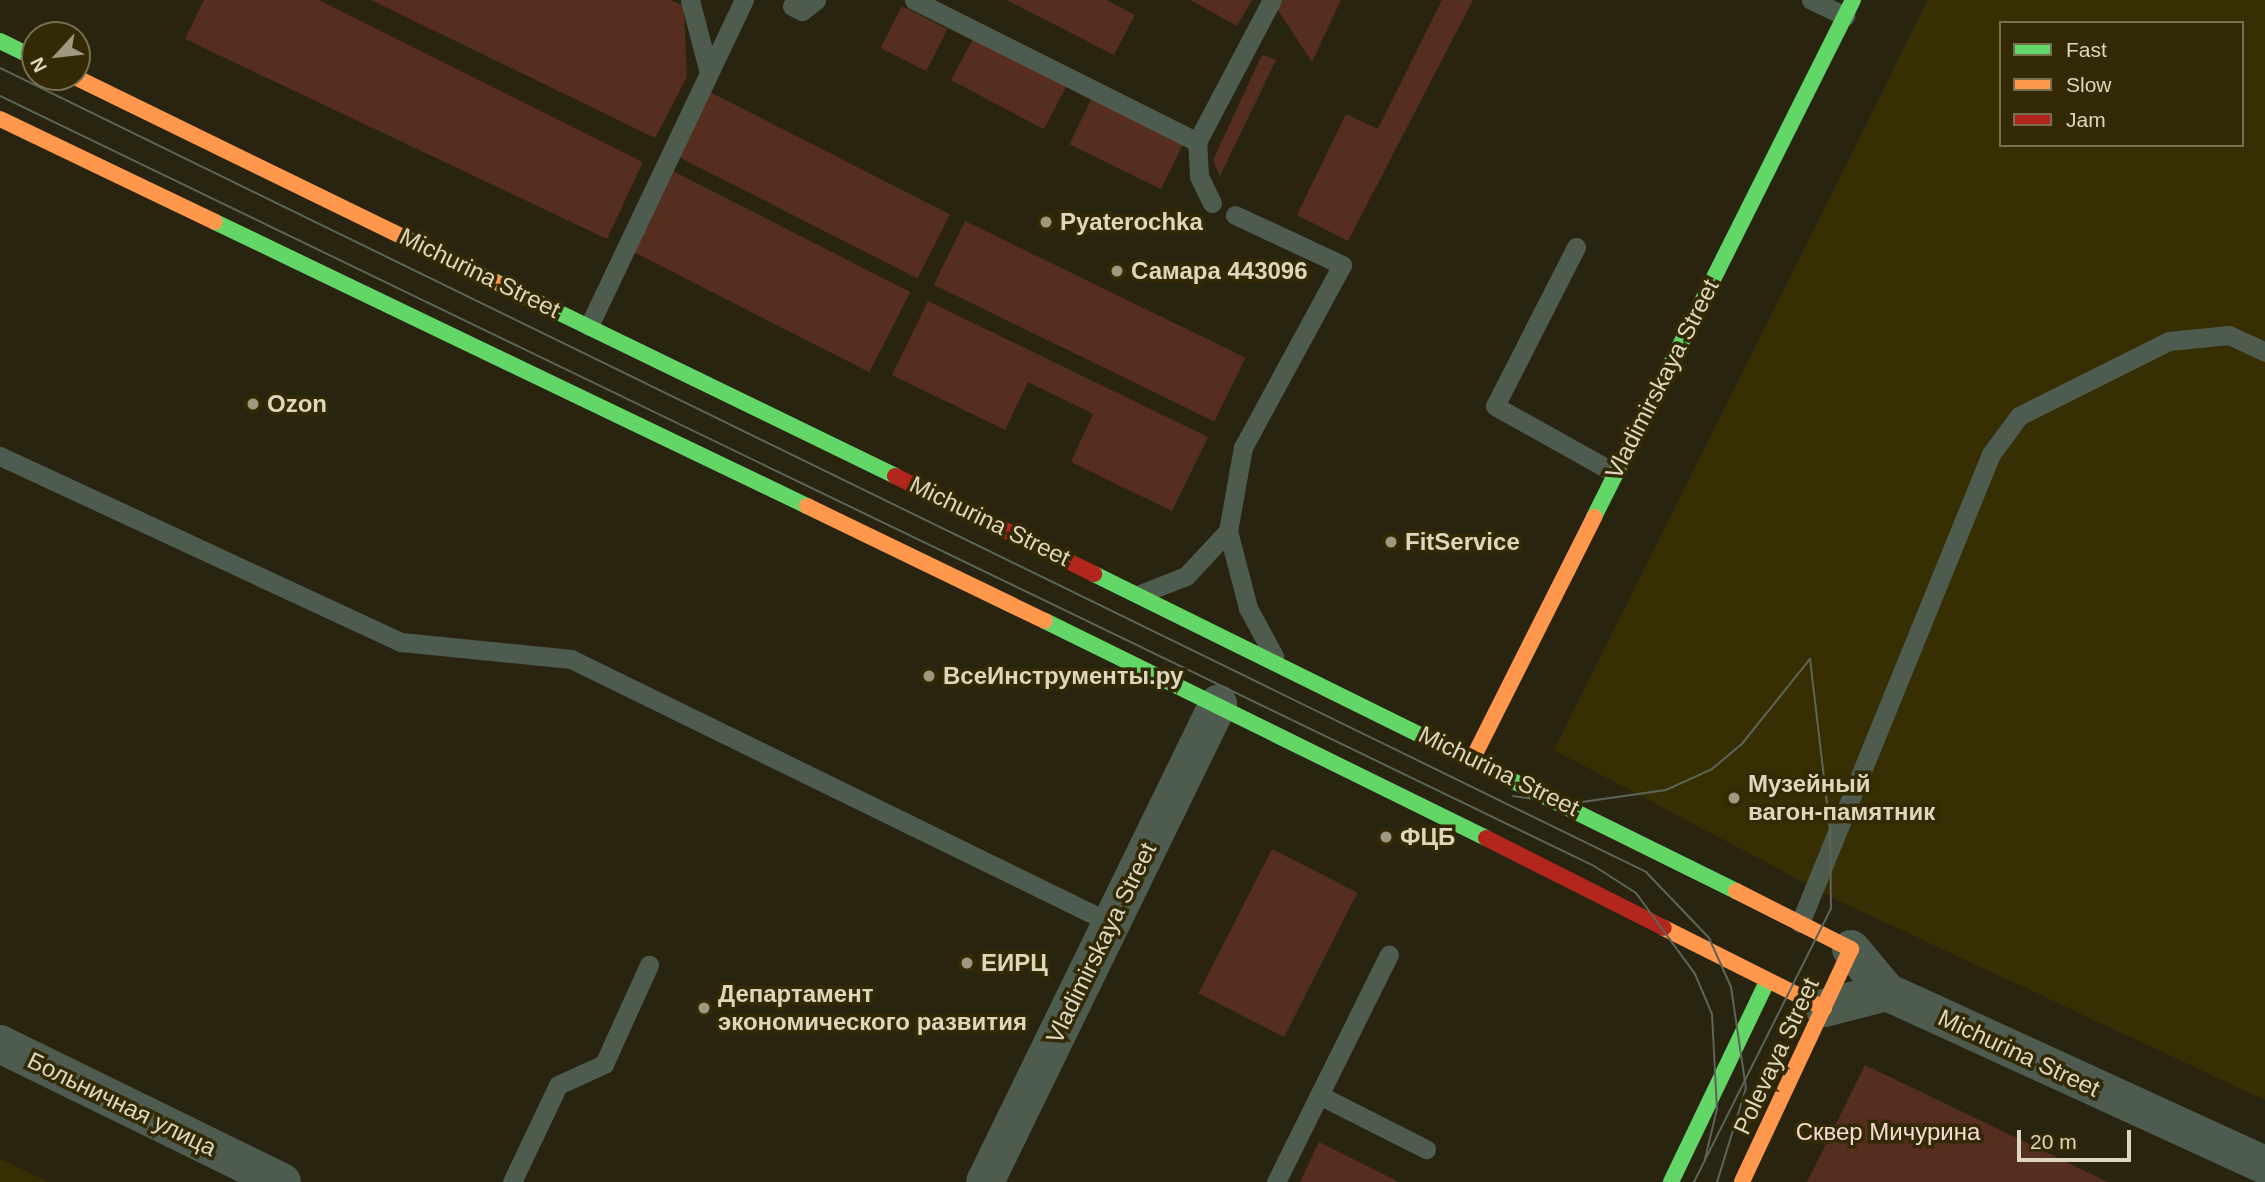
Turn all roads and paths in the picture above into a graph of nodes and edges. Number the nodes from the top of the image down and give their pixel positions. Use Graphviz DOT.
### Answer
graph roads {
  1 [pos="690,0"];
  2 [pos="744,0"];
  3 [pos="816,0"];
  4 [pos="914,0"];
  5 [pos="1272,0"];
  6 [pos="1811,0"];
  7 [pos="792,6"];
  8 [pos="1849,8"];
  9 [pos="0,41"];
  10 [pos="21,51"];
  11 [pos="708,69"];
  12 [pos="91,85"];
  13 [pos="0,119"];
  14 [pos="1197,142"];
  15 [pos="1212,203"];
  16 [pos="1235,215"];
  17 [pos="1576,247"];
  18 [pos="589,326"];
  19 [pos="2265,352"];
  20 [pos="0,456"];
  21 [pos="1615,473"];
  22 [pos="1228,531"];
  23 [pos="1140,594"];
  24 [pos="1279,665"];
  25 [pos="1218,704"];
  26 [pos="1473,758"];
  27 [pos="1111,923"];
  28 [pos="1800,923"];
  29 [pos="1851,949"];
  30 [pos="1390,954"];
  31 [pos="649,965"];
  32 [pos="1767,982"];
  33 [pos="1887,992"];
  34 [pos="1824,1008"];
  35 [pos="0,1044"];
  36 [pos="1319,1095"];
  37 [pos="1426,1149"];
  38 [pos="2265,1165"];
  39 [pos="282,1182"];
  40 [pos="512,1182"];
  41 [pos="985,1182"];
  42 [pos="1276,1182"];
  43 [pos="1671,1182"];
  44 [pos="1742,1182"];
  1 -- 11 [label="lane"];
  2 -- 11 [label="lane"];
  3 -- 7 [label="lane"];
  4 -- 14 [label="lane"];
  5 -- 14 [label="lane"];
  6 -- 8 [label="lane"];
  8 -- 21 [label="main road, Vladimirskaya Street"];
  9 -- 10 [label="main road"];
  11 -- 18 [label="lane"];
  12 -- 18 [label="main road, Michurina Street"];
  13 -- 25 [label="main road"];
  14 -- 15 [label="lane"];
  16 -- 22 [label="lane"];
  17 -- 21 [label="lane"];
  18 -- 23 [label="main road, Michurina Street"];
  19 -- 28 [label="lane"];
  20 -- 27 [label="lane"];
  21 -- 26 [label="main road, Vladimirskaya Street"];
  22 -- 23 [label="lane"];
  22 -- 24 [label="lane"];
  23 -- 24 [label="main road, Michurina Street"];
  24 -- 26 [label="main road, Michurina Street"];
  25 -- 27 [label="street, Vladimirskaya Street"];
  25 -- 32 [label="main road"];
  26 -- 28 [label="main road, Michurina Street"];
  27 -- 41 [label="street, Vladimirskaya Street"];
  28 -- 29 [label="main road, Michurina Street"];
  29 -- 33 [label="street, Michurina Street"];
  29 -- 34 [label="main road, Polevaya Street"];
  30 -- 36 [label="lane"];
  31 -- 40 [label="lane"];
  32 -- 34 [label="main road"];
  32 -- 43 [label="main road, Polevaya Street"];
  33 -- 34 [label="street"];
  33 -- 38 [label="street, Michurina Street"];
  34 -- 44 [label="main road, Polevaya Street"];
  35 -- 39 [label="street, Больничная улица"];
  36 -- 37 [label="lane"];
  36 -- 42 [label="lane"];
}
